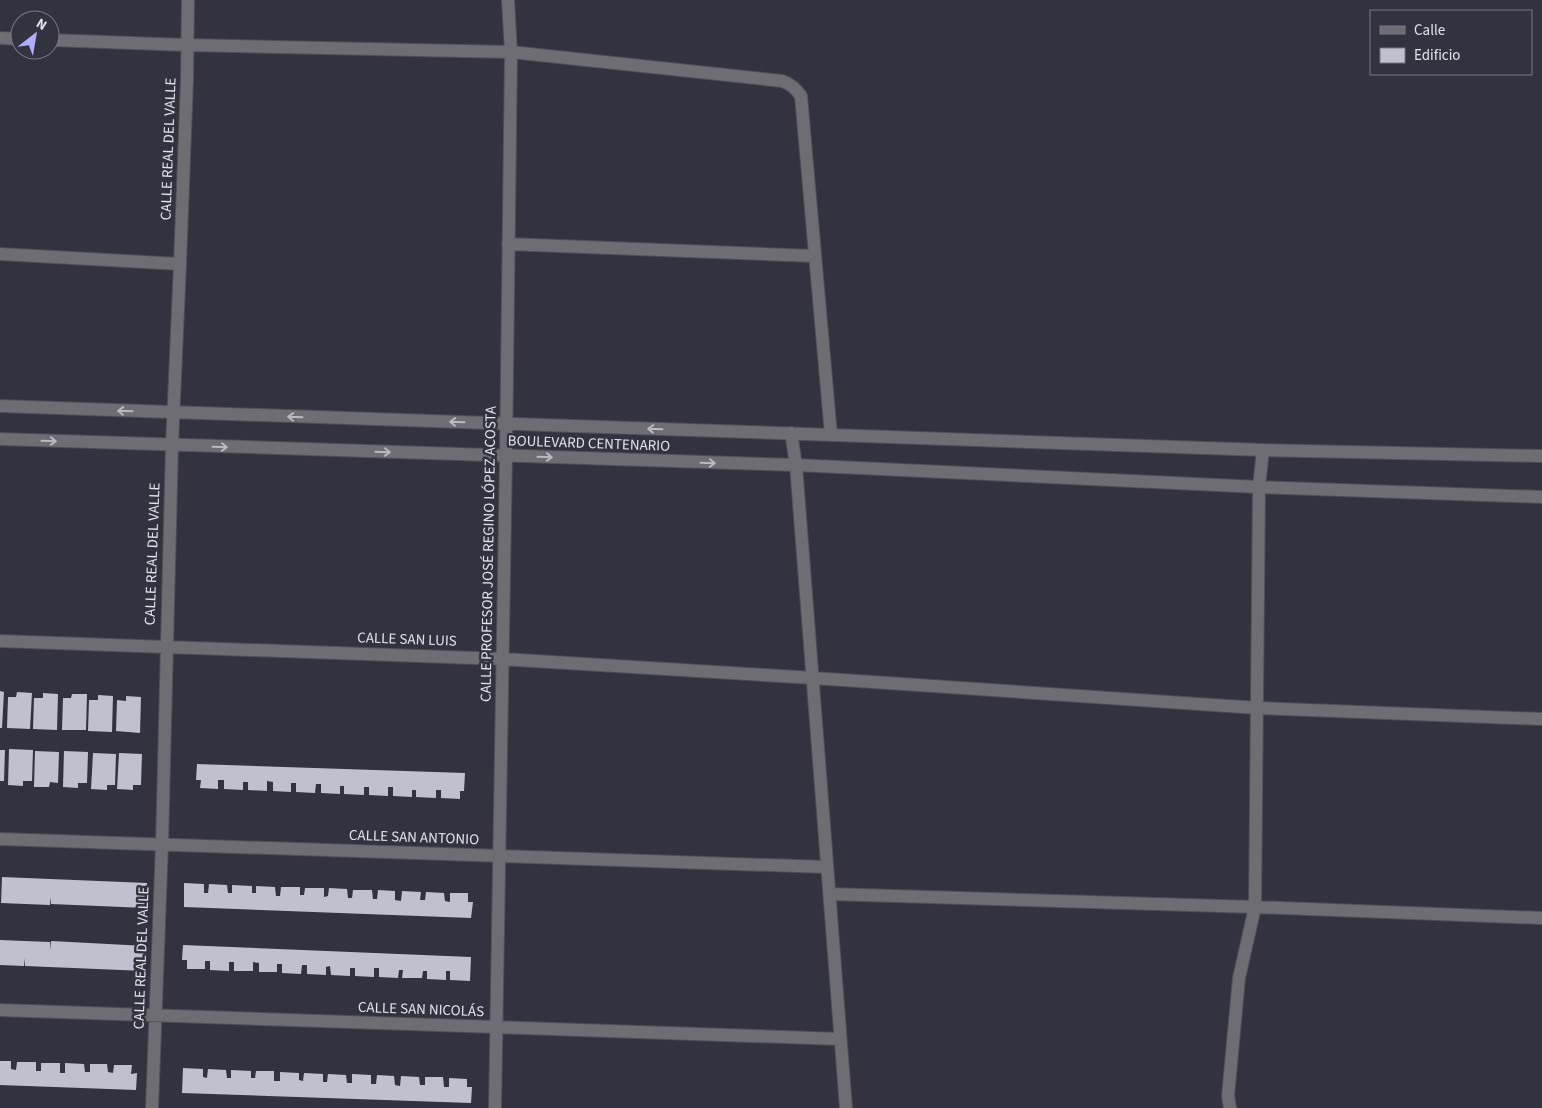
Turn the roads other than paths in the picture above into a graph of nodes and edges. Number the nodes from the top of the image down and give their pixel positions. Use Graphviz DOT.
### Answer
graph roads {
  1 [pos="188,0"];
  2 [pos="508,0"];
  3 [pos="60,40"];
  4 [pos="186,45"];
  5 [pos="511,52"];
  6 [pos="508,244"];
  7 [pos="0,254"];
  8 [pos="814,256"];
  9 [pos="180,264"];
  10 [pos="0,406"];
  11 [pos="173,413"];
  12 [pos="507,424"];
  13 [pos="791,433"];
  14 [pos="831,435"];
  15 [pos="0,439"];
  16 [pos="172,445"];
  17 [pos="1263,450"];
  18 [pos="506,456"];
  19 [pos="1542,456"];
  20 [pos="796,465"];
  21 [pos="1259,487"];
  22 [pos="1542,497"];
  23 [pos="0,641"];
  24 [pos="166,647"];
  25 [pos="502,659"];
  26 [pos="813,678"];
  27 [pos="1258,708"];
  28 [pos="1542,719"];
  29 [pos="0,839"];
  30 [pos="162,844"];
  31 [pos="499,856"];
  32 [pos="826,867"];
  33 [pos="830,894"];
  34 [pos="1255,907"];
  35 [pos="1542,918"];
  36 [pos="0,1010"];
  37 [pos="156,1016"];
  38 [pos="496,1028"];
  39 [pos="840,1039"];
  40 [pos="152,1108"];
  41 [pos="495,1108"];
  42 [pos="846,1108"];
  43 [pos="1230,1108"];
  1 -- 4 [label="street, CALLE REAL DEL VALLE"];
  2 -- 5 [label="street, CALLE PROFESOR JOSÉ REGINO LÓPEZ ACOSTA"];
  3 -- 4 [label="street"];
  4 -- 5 [label="street"];
  4 -- 9 [label="street, CALLE REAL DEL VALLE"];
  5 -- 6 [label="street, CALLE PROFESOR JOSÉ REGINO LÓPEZ ACOSTA"];
  5 -- 8 [label="street"];
  6 -- 8 [label="street"];
  6 -- 12 [label="street, CALLE PROFESOR JOSÉ REGINO LÓPEZ ACOSTA"];
  7 -- 9 [label="street"];
  8 -- 14 [label="street"];
  9 -- 11 [label="street, CALLE REAL DEL VALLE"];
  11 -- 10 [label="street, BOULEVARD CENTENARIO, one-way"];
  12 -- 11 [label="street, BOULEVARD CENTENARIO, one-way"];
  11 -- 16 [label="street, CALLE REAL DEL VALLE"];
  13 -- 12 [label="street, BOULEVARD CENTENARIO, one-way"];
  12 -- 18 [label="street, CALLE PROFESOR JOSÉ REGINO LÓPEZ ACOSTA"];
  13 -- 14 [label="street, BOULEVARD CENTENARIO"];
  13 -- 20 [label="street"];
  14 -- 17 [label="street, BOULEVARD CENTENARIO"];
  15 -- 16 [label="street, BOULEVARD CENTENARIO, one-way"];
  16 -- 18 [label="street, BOULEVARD CENTENARIO, one-way"];
  16 -- 24 [label="street, CALLE REAL DEL VALLE"];
  17 -- 19 [label="street, BOULEVARD CENTENARIO"];
  17 -- 21 [label="street"];
  18 -- 20 [label="street, BOULEVARD CENTENARIO, one-way"];
  18 -- 25 [label="street, CALLE PROFESOR JOSÉ REGINO LÓPEZ ACOSTA"];
  20 -- 21 [label="street, BOULEVARD CENTENARIO"];
  20 -- 26 [label="street"];
  21 -- 22 [label="street, BOULEVARD CENTENARIO"];
  21 -- 27 [label="street"];
  23 -- 24 [label="street, CALLE SAN LUIS"];
  24 -- 25 [label="street, CALLE SAN LUIS"];
  24 -- 30 [label="street, CALLE REAL DEL VALLE"];
  25 -- 26 [label="street, CALLE SAN LUIS"];
  25 -- 31 [label="street, CALLE PROFESOR JOSÉ REGINO LÓPEZ ACOSTA"];
  26 -- 27 [label="street, CALLE SAN LUIS"];
  26 -- 32 [label="street"];
  27 -- 28 [label="street, CALLE SAN LUIS"];
  27 -- 34 [label="street"];
  29 -- 30 [label="street, CALLE SAN ANTONIO"];
  30 -- 31 [label="street, CALLE SAN ANTONIO"];
  30 -- 37 [label="street, CALLE REAL DEL VALLE"];
  31 -- 32 [label="street, CALLE SAN ANTONIO"];
  31 -- 38 [label="street, CALLE PROFESOR JOSÉ REGINO LÓPEZ ACOSTA"];
  32 -- 33 [label="street"];
  33 -- 34 [label="street"];
  33 -- 39 [label="street"];
  34 -- 35 [label="street"];
  34 -- 43 [label="street"];
  36 -- 37 [label="street, CALLE SAN NICOLÁS"];
  37 -- 38 [label="street, CALLE SAN NICOLÁS"];
  37 -- 40 [label="street, CALLE REAL DEL VALLE"];
  38 -- 39 [label="street, CALLE SAN NICOLÁS"];
  38 -- 41 [label="street, CALLE PROFESOR JOSÉ REGINO LÓPEZ ACOSTA"];
  39 -- 42 [label="street"];
}
